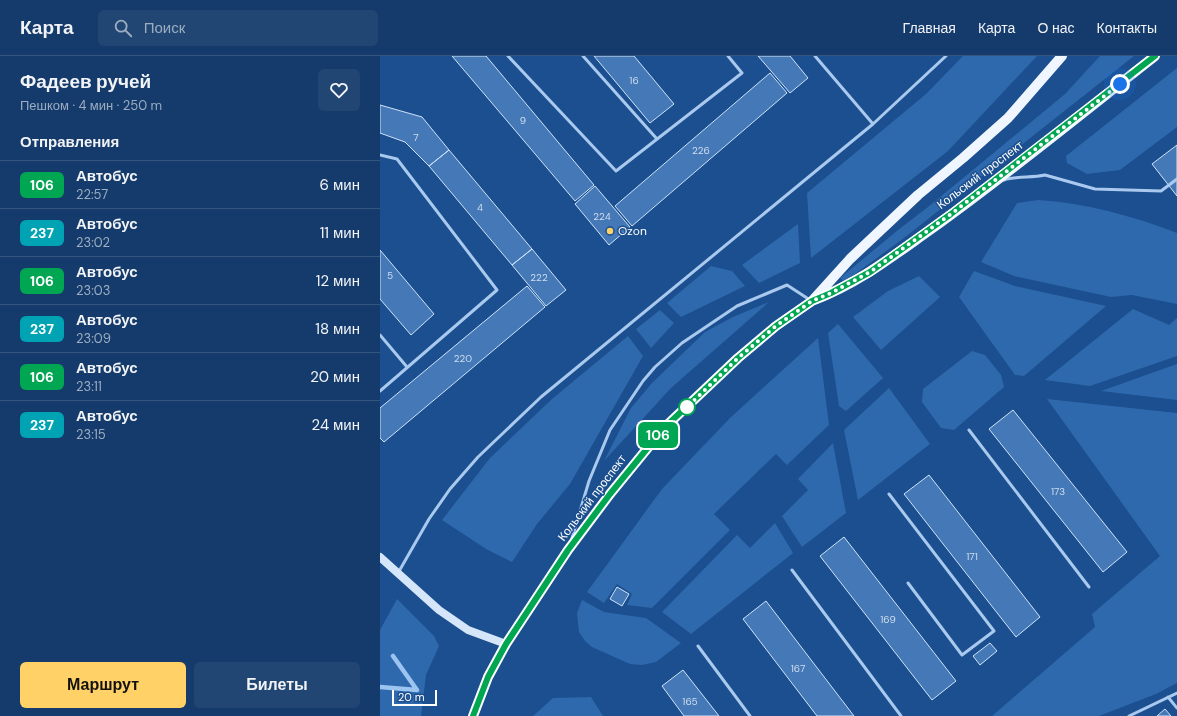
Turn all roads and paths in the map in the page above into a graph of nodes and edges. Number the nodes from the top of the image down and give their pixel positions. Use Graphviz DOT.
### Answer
graph roads {
  1 [pos="508,56"];
  2 [pos="583,56"];
  3 [pos="728,56"];
  4 [pos="814,56"];
  5 [pos="946,56"];
  6 [pos="1062,56"];
  7 [pos="1155,56"];
  8 [pos="873,124"];
  9 [pos="657,139"];
  10 [pos="381,156"];
  11 [pos="1177,179"];
  12 [pos="990,184"];
  13 [pos="812,301"];
  14 [pos="380,335"];
  15 [pos="407,367"];
  16 [pos="380,391"];
  17 [pos="969,430"];
  18 [pos="889,494"];
  19 [pos="568,550"];
  20 [pos="380,557"];
  21 [pos="792,570"];
  22 [pos="397,574"];
  23 [pos="908,583"];
  24 [pos="1089,587"];
  25 [pos="506,644"];
  26 [pos="698,646"];
  27 [pos="1177,693"];
  28 [pos="1168,697"];
  29 [pos="1177,708"];
  30 [pos="473,716"];
  31 [pos="750,716"];
  32 [pos="901,716"];
  33 [pos="1129,716"];
  1 -- 9 [label="lane"];
  2 -- 9 [label="lane"];
  3 -- 9 [label="lane"];
  4 -- 8 [label="lane"];
  5 -- 8 [label="lane"];
  6 -- 13 [label="main road, Кольский проспект"];
  7 -- 12 [label="main road, Кольский проспект"];
  8 -- 22 [label="lane"];
  10 -- 15 [label="lane"];
  11 -- 12 [label="lane"];
  12 -- 13 [label="main road, Кольский проспект"];
  13 -- 19 [label="main road, Кольский проспект"];
  13 -- 19 [label="lane"];
  14 -- 15 [label="lane"];
  15 -- 16 [label="lane"];
  17 -- 24 [label="lane"];
  18 -- 23 [label="lane"];
  19 -- 25 [label="main road, Кольский проспект"];
  20 -- 22 [label="main road"];
  21 -- 32 [label="lane"];
  22 -- 25 [label="main road"];
  25 -- 30 [label="main road, Кольский проспект"];
  26 -- 31 [label="lane"];
  27 -- 28 [label="lane"];
  28 -- 29 [label="lane"];
  28 -- 33 [label="lane"];
}
